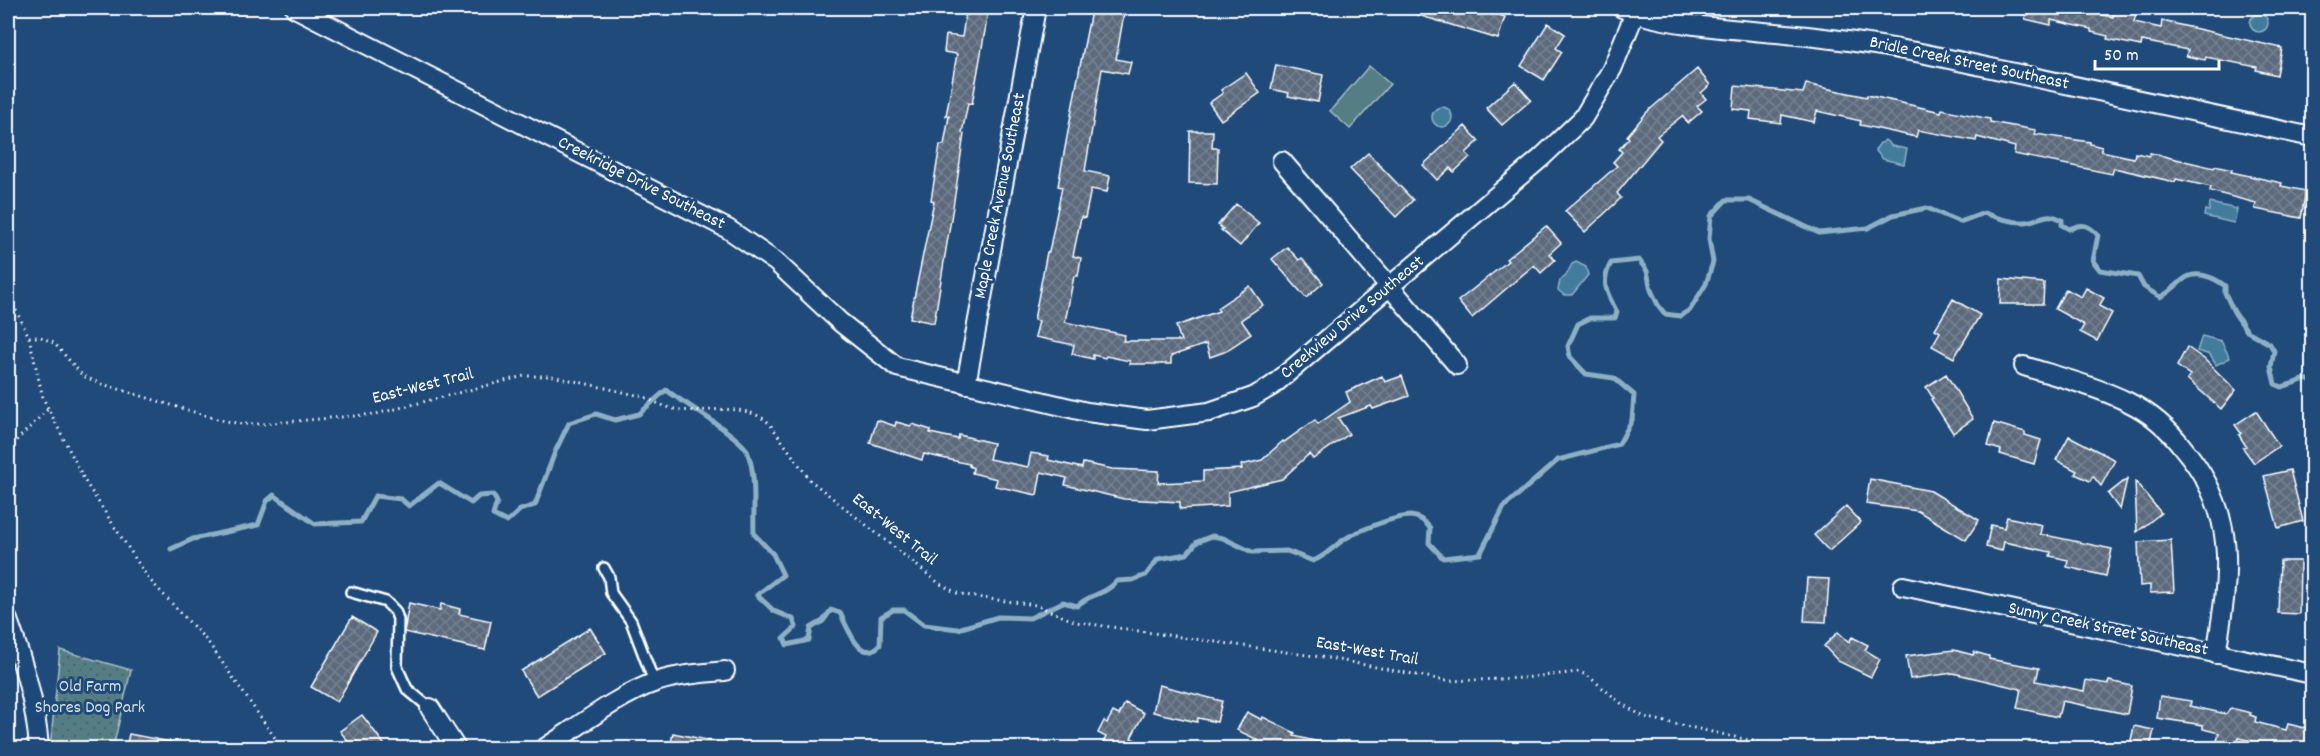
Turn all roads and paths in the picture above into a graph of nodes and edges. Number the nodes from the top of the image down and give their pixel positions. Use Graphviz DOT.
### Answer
graph roads {
  1 [pos="296,8"];
  2 [pos="1036,8"];
  3 [pos="1629,10"];
  4 [pos="2313,136"];
  5 [pos="1282,160"];
  6 [pos="1389,287"];
  7 [pos="8,294"];
  8 [pos="29,337"];
  9 [pos="1457,365"];
  10 [pos="2024,366"];
  11 [pos="966,384"];
  12 [pos="48,409"];
  13 [pos="8,449"];
  14 [pos="604,568"];
  15 [pos="1903,586"];
  16 [pos="351,592"];
  17 [pos="8,620"];
  18 [pos="2216,654"];
  19 [pos="725,671"];
  20 [pos="2313,674"];
  21 [pos="654,682"];
  22 [pos="430,708"];
  23 [pos="39,748"];
  24 [pos="282,748"];
  25 [pos="456,748"];
  26 [pos="545,748"];
  27 [pos="1785,748"];
  1 -- 11 [label="street, Creekridge Drive Southeast"];
  2 -- 11 [label="street, Maple Creek Avenue Southeast"];
  3 -- 4 [label="street, Bridle Creek Street Southeast"];
  3 -- 6 [label="street, Creekview Drive Southeast"];
  5 -- 6 [label="street"];
  6 -- 9 [label="street"];
  6 -- 11 [label="street, Creekview Drive Southeast"];
  7 -- 8 [label="path"];
  8 -- 12 [label="path"];
  8 -- 27 [label="path, East-West Trail"];
  10 -- 18 [label="street"];
  12 -- 13 [label="path"];
  12 -- 24 [label="path"];
  14 -- 21 [label="lane"];
  15 -- 18 [label="street, Sunny Creek Street Southeast"];
  16 -- 22 [label="lane"];
  17 -- 23 [label="street"];
  18 -- 20 [label="street, Sunny Creek Street Southeast"];
  19 -- 21 [label="street"];
  21 -- 26 [label="street"];
  22 -- 25 [label="street"];
}
